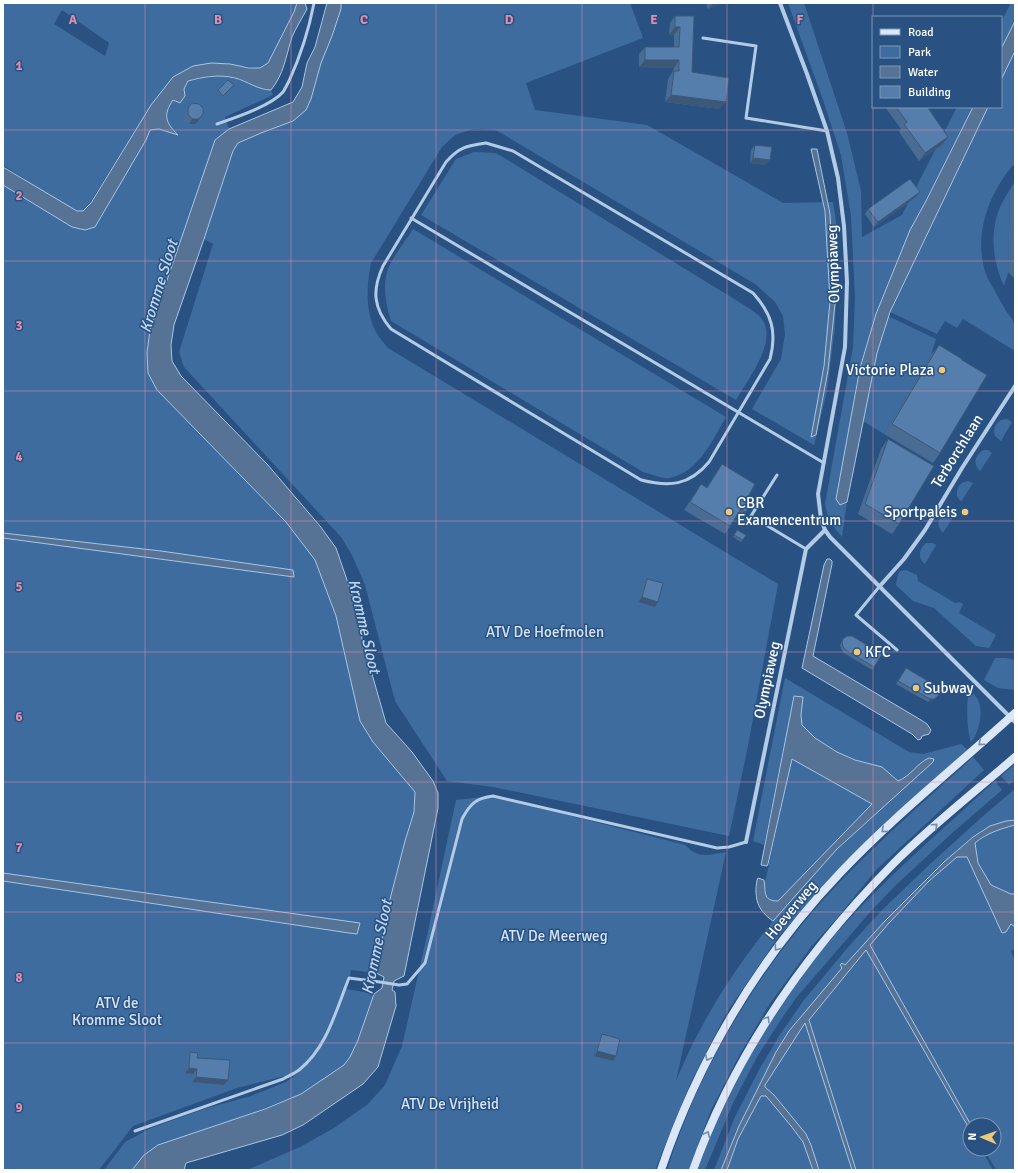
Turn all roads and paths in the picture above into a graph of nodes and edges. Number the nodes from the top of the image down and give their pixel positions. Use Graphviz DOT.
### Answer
graph roads {
  1 [pos="314,3"];
  2 [pos="780,3"];
  3 [pos="703,38"];
  4 [pos="217,124"];
  5 [pos="827,131"];
  6 [pos="411,218"];
  7 [pos="1015,386"];
  8 [pos="738,412"];
  9 [pos="824,463"];
  10 [pos="777,475"];
  11 [pos="824,530"];
  12 [pos="806,549"];
  13 [pos="879,587"];
  14 [pos="898,650"];
  15 [pos="1013,717"];
  16 [pos="1015,757"];
  17 [pos="746,842"];
  18 [pos="135,1131"];
  19 [pos="660,1170"];
  20 [pos="693,1170"];
  1 -- 4 [label="lane"];
  2 -- 5 [label="street, Olympiaweg"];
  3 -- 5 [label="lane"];
  5 -- 9 [label="street, Olympiaweg"];
  6 -- 8 [label="lane"];
  6 -- 8 [label="lane"];
  6 -- 8 [label="lane"];
  7 -- 13 [label="street, Terborchlaan"];
  8 -- 9 [label="lane"];
  9 -- 11 [label="street, Olympiaweg"];
  10 -- 12 [label="lane"];
  11 -- 12 [label="street"];
  11 -- 13 [label="street, Olympiaweg"];
  12 -- 17 [label="street, Olympiaweg"];
  13 -- 14 [label="lane"];
  13 -- 15 [label="street, Olympiaweg"];
  15 -- 19 [label="main road, Hoeverweg, one-way"];
  20 -- 16 [label="main road, one-way"];
  17 -- 18 [label="lane"];
}
